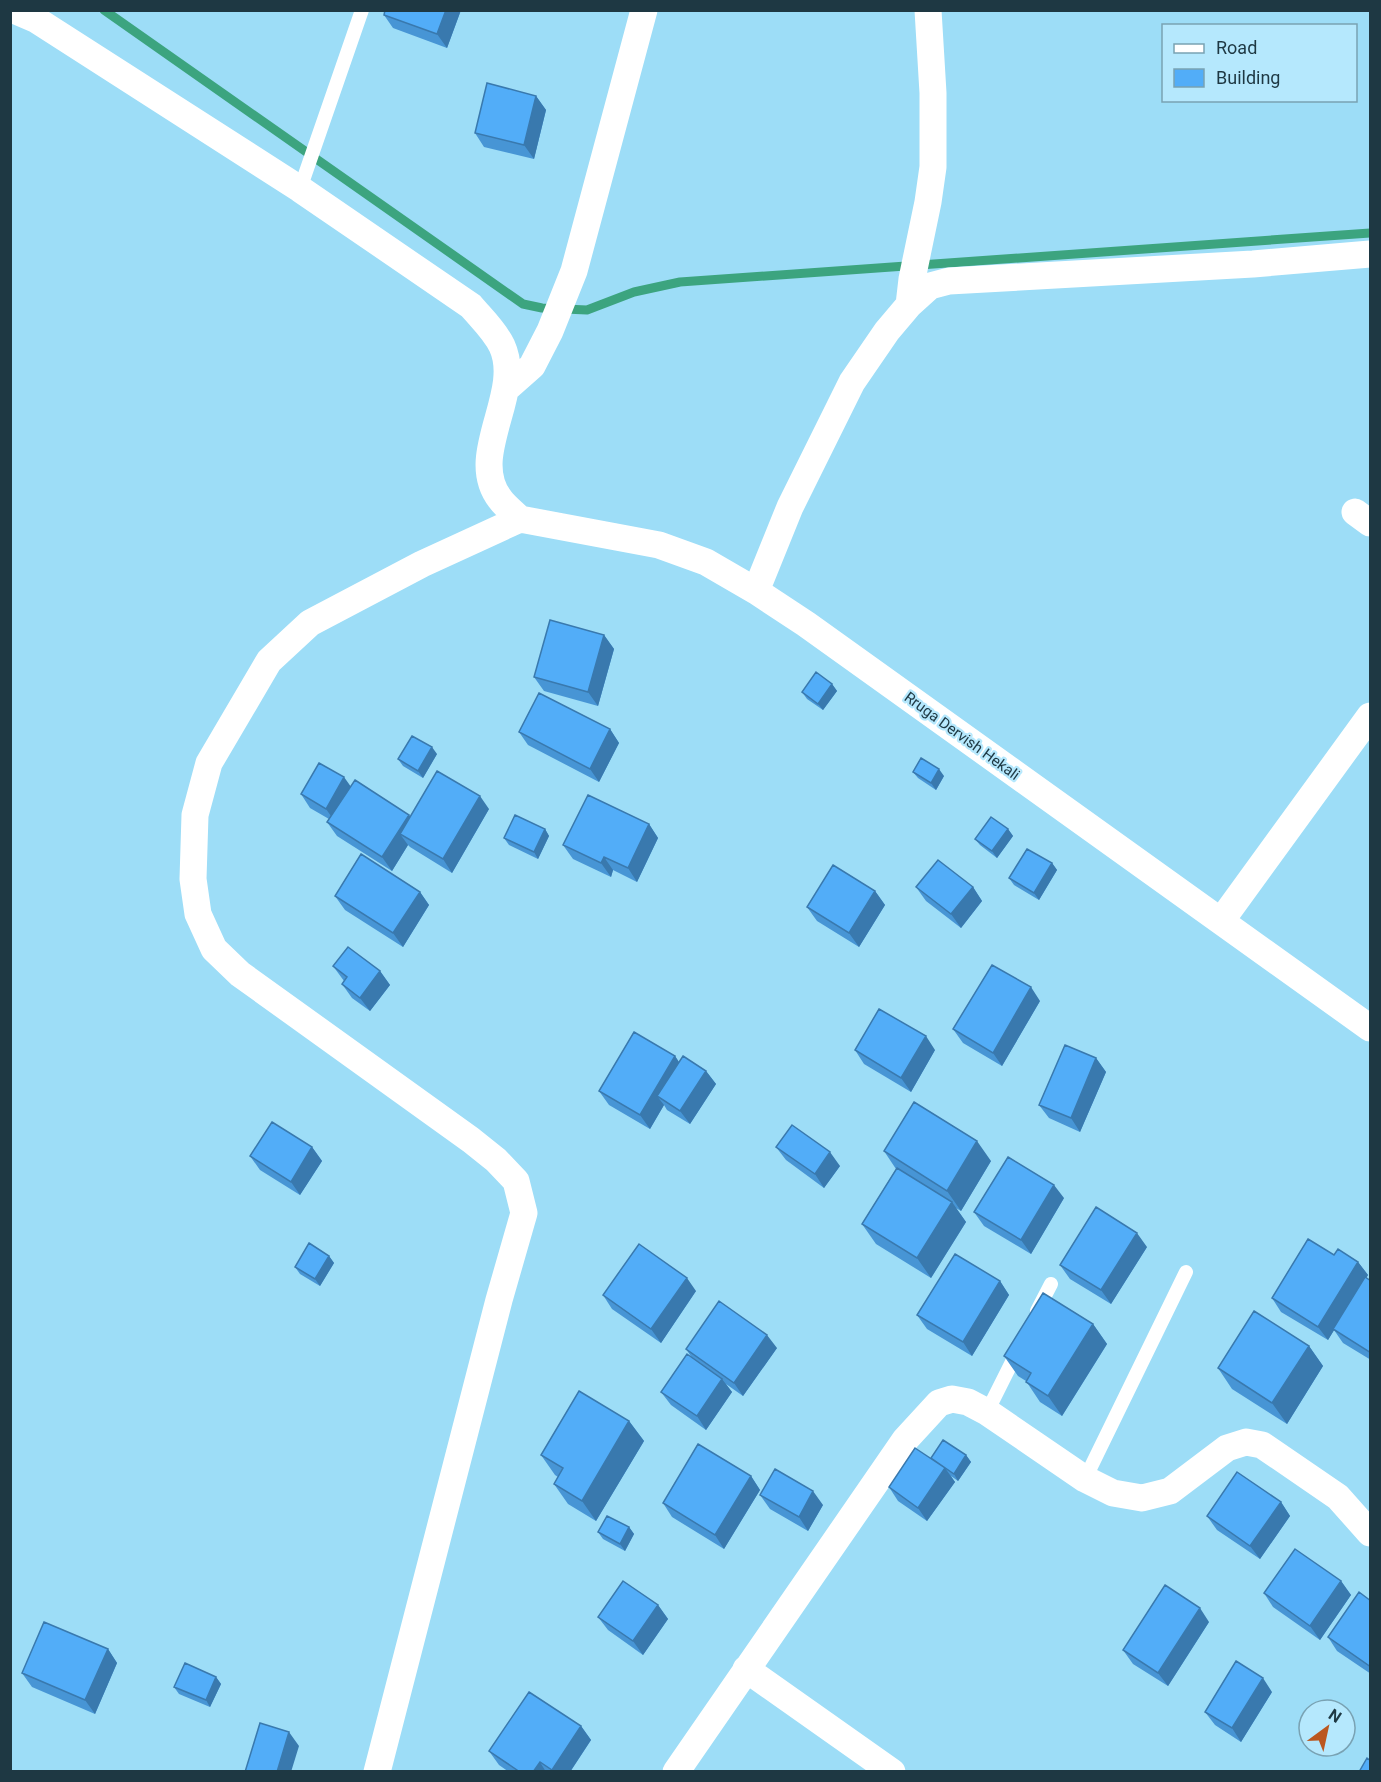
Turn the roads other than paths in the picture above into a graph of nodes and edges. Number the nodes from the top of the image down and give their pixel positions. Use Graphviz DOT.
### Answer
graph roads {
  1 [pos="14,10"];
  2 [pos="362,10"];
  3 [pos="644,10"];
  4 [pos="928,10"];
  5 [pos="300,189"];
  6 [pos="1371,254"];
  7 [pos="910,292"];
  8 [pos="506,389"];
  9 [pos="520,519"];
  10 [pos="756,591"];
  11 [pos="1371,716"];
  12 [pos="1221,921"];
  13 [pos="1371,1029"];
  14 [pos="1186,1272"];
  15 [pos="1051,1284"];
  16 [pos="987,1412"];
  17 [pos="1085,1479"];
  18 [pos="1371,1533"];
  19 [pos="746,1669"];
  20 [pos="377,1772"];
  21 [pos="676,1772"];
  22 [pos="892,1772"];
  1 -- 5 [label="street"];
  2 -- 5 [label="lane"];
  3 -- 8 [label="street"];
  4 -- 7 [label="street"];
  5 -- 8 [label="street"];
  6 -- 7 [label="street"];
  7 -- 10 [label="street"];
  8 -- 9 [label="street"];
  9 -- 10 [label="street, Rruga Dervish Hekali"];
  9 -- 20 [label="street"];
  10 -- 12 [label="street, Rruga Dervish Hekali"];
  11 -- 12 [label="street"];
  12 -- 13 [label="street, Rruga Dervish Hekali"];
  14 -- 17 [label="lane"];
  15 -- 16 [label="lane"];
  16 -- 17 [label="street"];
  16 -- 19 [label="street"];
  17 -- 18 [label="street"];
  19 -- 21 [label="street"];
  19 -- 22 [label="street"];
}
